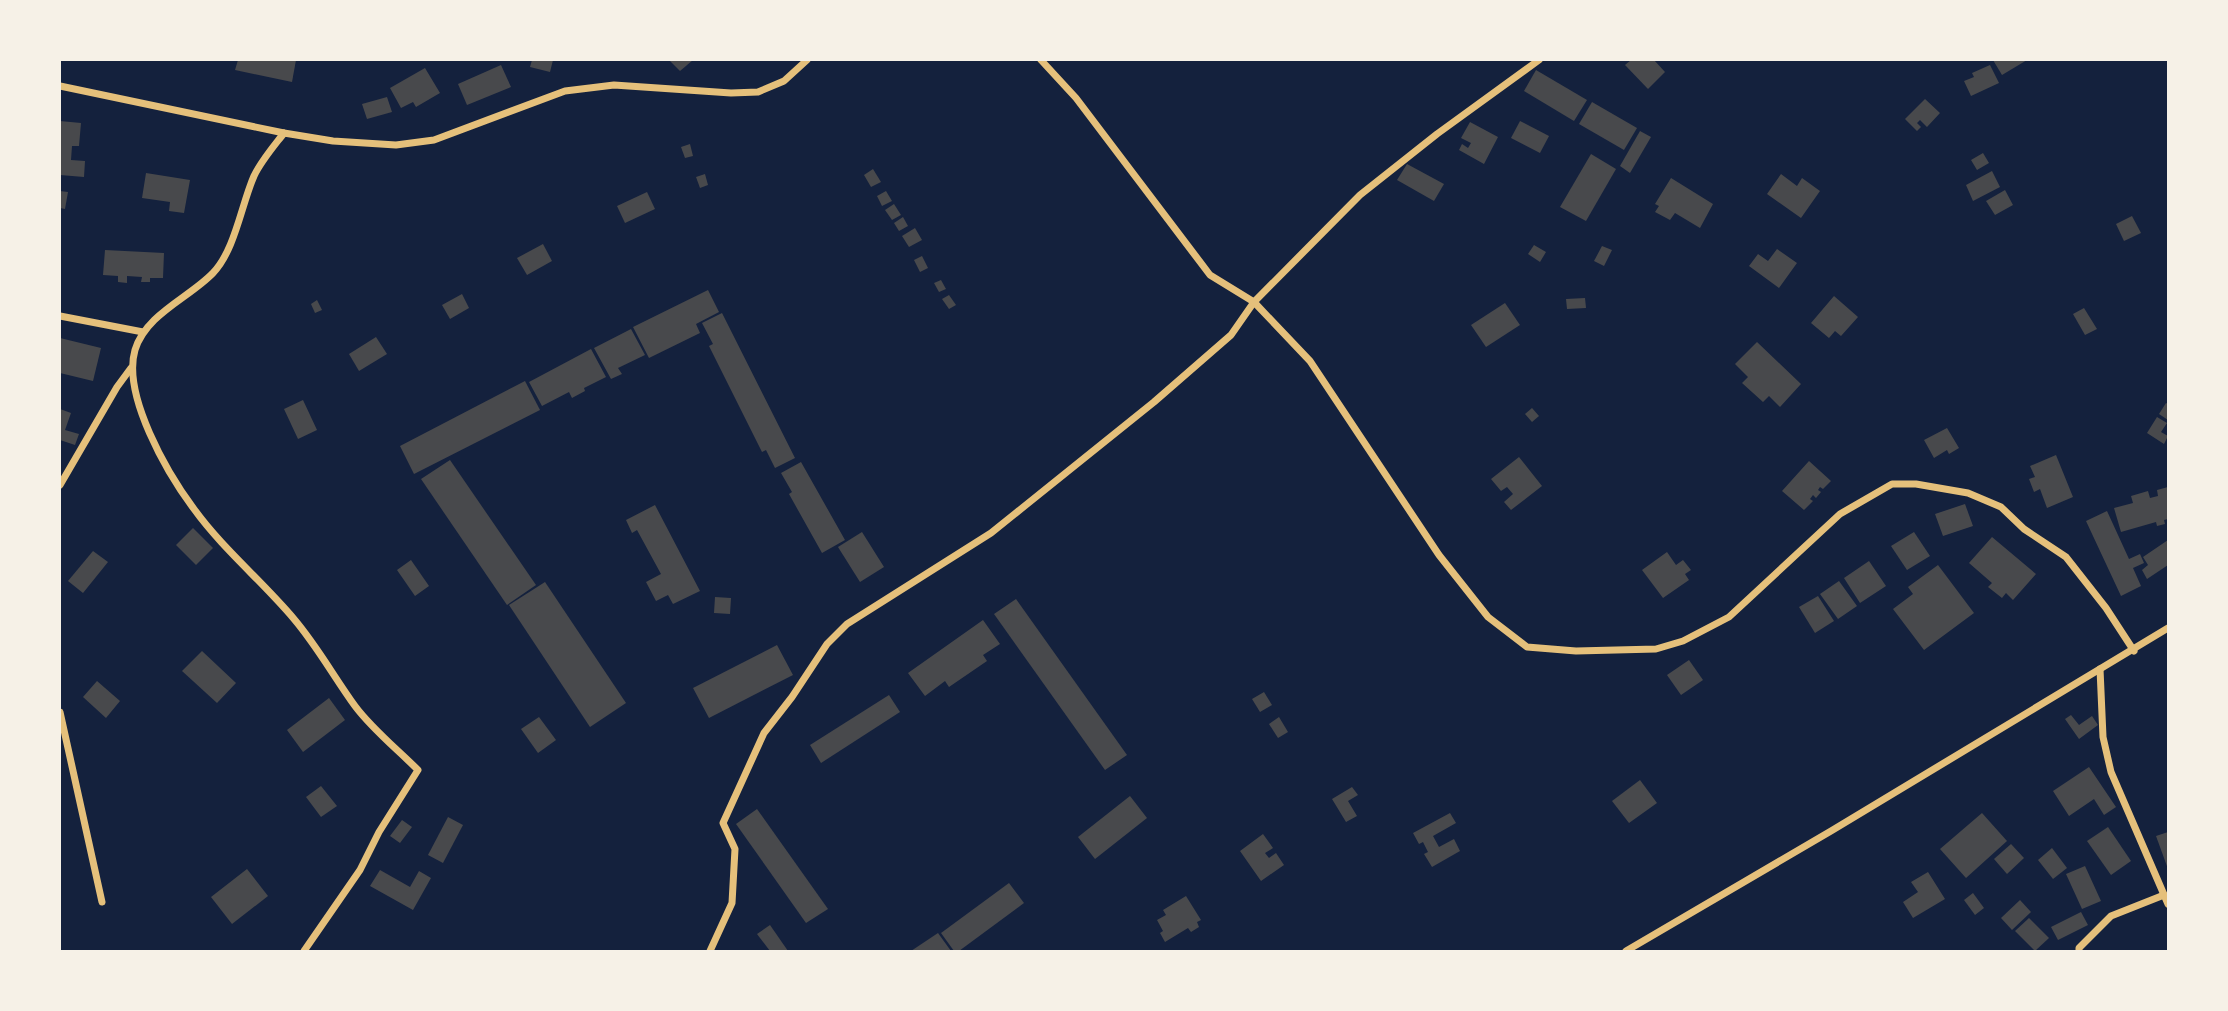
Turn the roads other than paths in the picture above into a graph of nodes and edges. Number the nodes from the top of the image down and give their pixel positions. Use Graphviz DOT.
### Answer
graph roads {
  1 [pos="807,60"];
  2 [pos="1041,60"];
  3 [pos="1539,60"];
  4 [pos="60,86"];
  5 [pos="284,133"];
  6 [pos="1254,302"];
  7 [pos="60,316"];
  8 [pos="143,332"];
  9 [pos="131,368"];
  10 [pos="60,485"];
  11 [pos="2168,628"];
  12 [pos="2134,650"];
  13 [pos="2100,669"];
  14 [pos="60,712"];
  15 [pos="2164,895"];
  16 [pos="102,902"];
  17 [pos="2168,904"];
  18 [pos="304,951"];
  19 [pos="710,951"];
  20 [pos="1626,951"];
  21 [pos="2078,951"];
  1 -- 5 [label="street"];
  2 -- 6 [label="street"];
  3 -- 6 [label="street"];
  4 -- 5 [label="street"];
  5 -- 8 [label="street"];
  6 -- 12 [label="street"];
  6 -- 19 [label="street"];
  7 -- 8 [label="street"];
  8 -- 9 [label="street"];
  9 -- 10 [label="street"];
  9 -- 18 [label="street"];
  11 -- 12 [label="street"];
  12 -- 13 [label="street"];
  13 -- 15 [label="street"];
  13 -- 20 [label="street"];
  14 -- 16 [label="street"];
  15 -- 17 [label="street"];
  15 -- 21 [label="street"];
}
